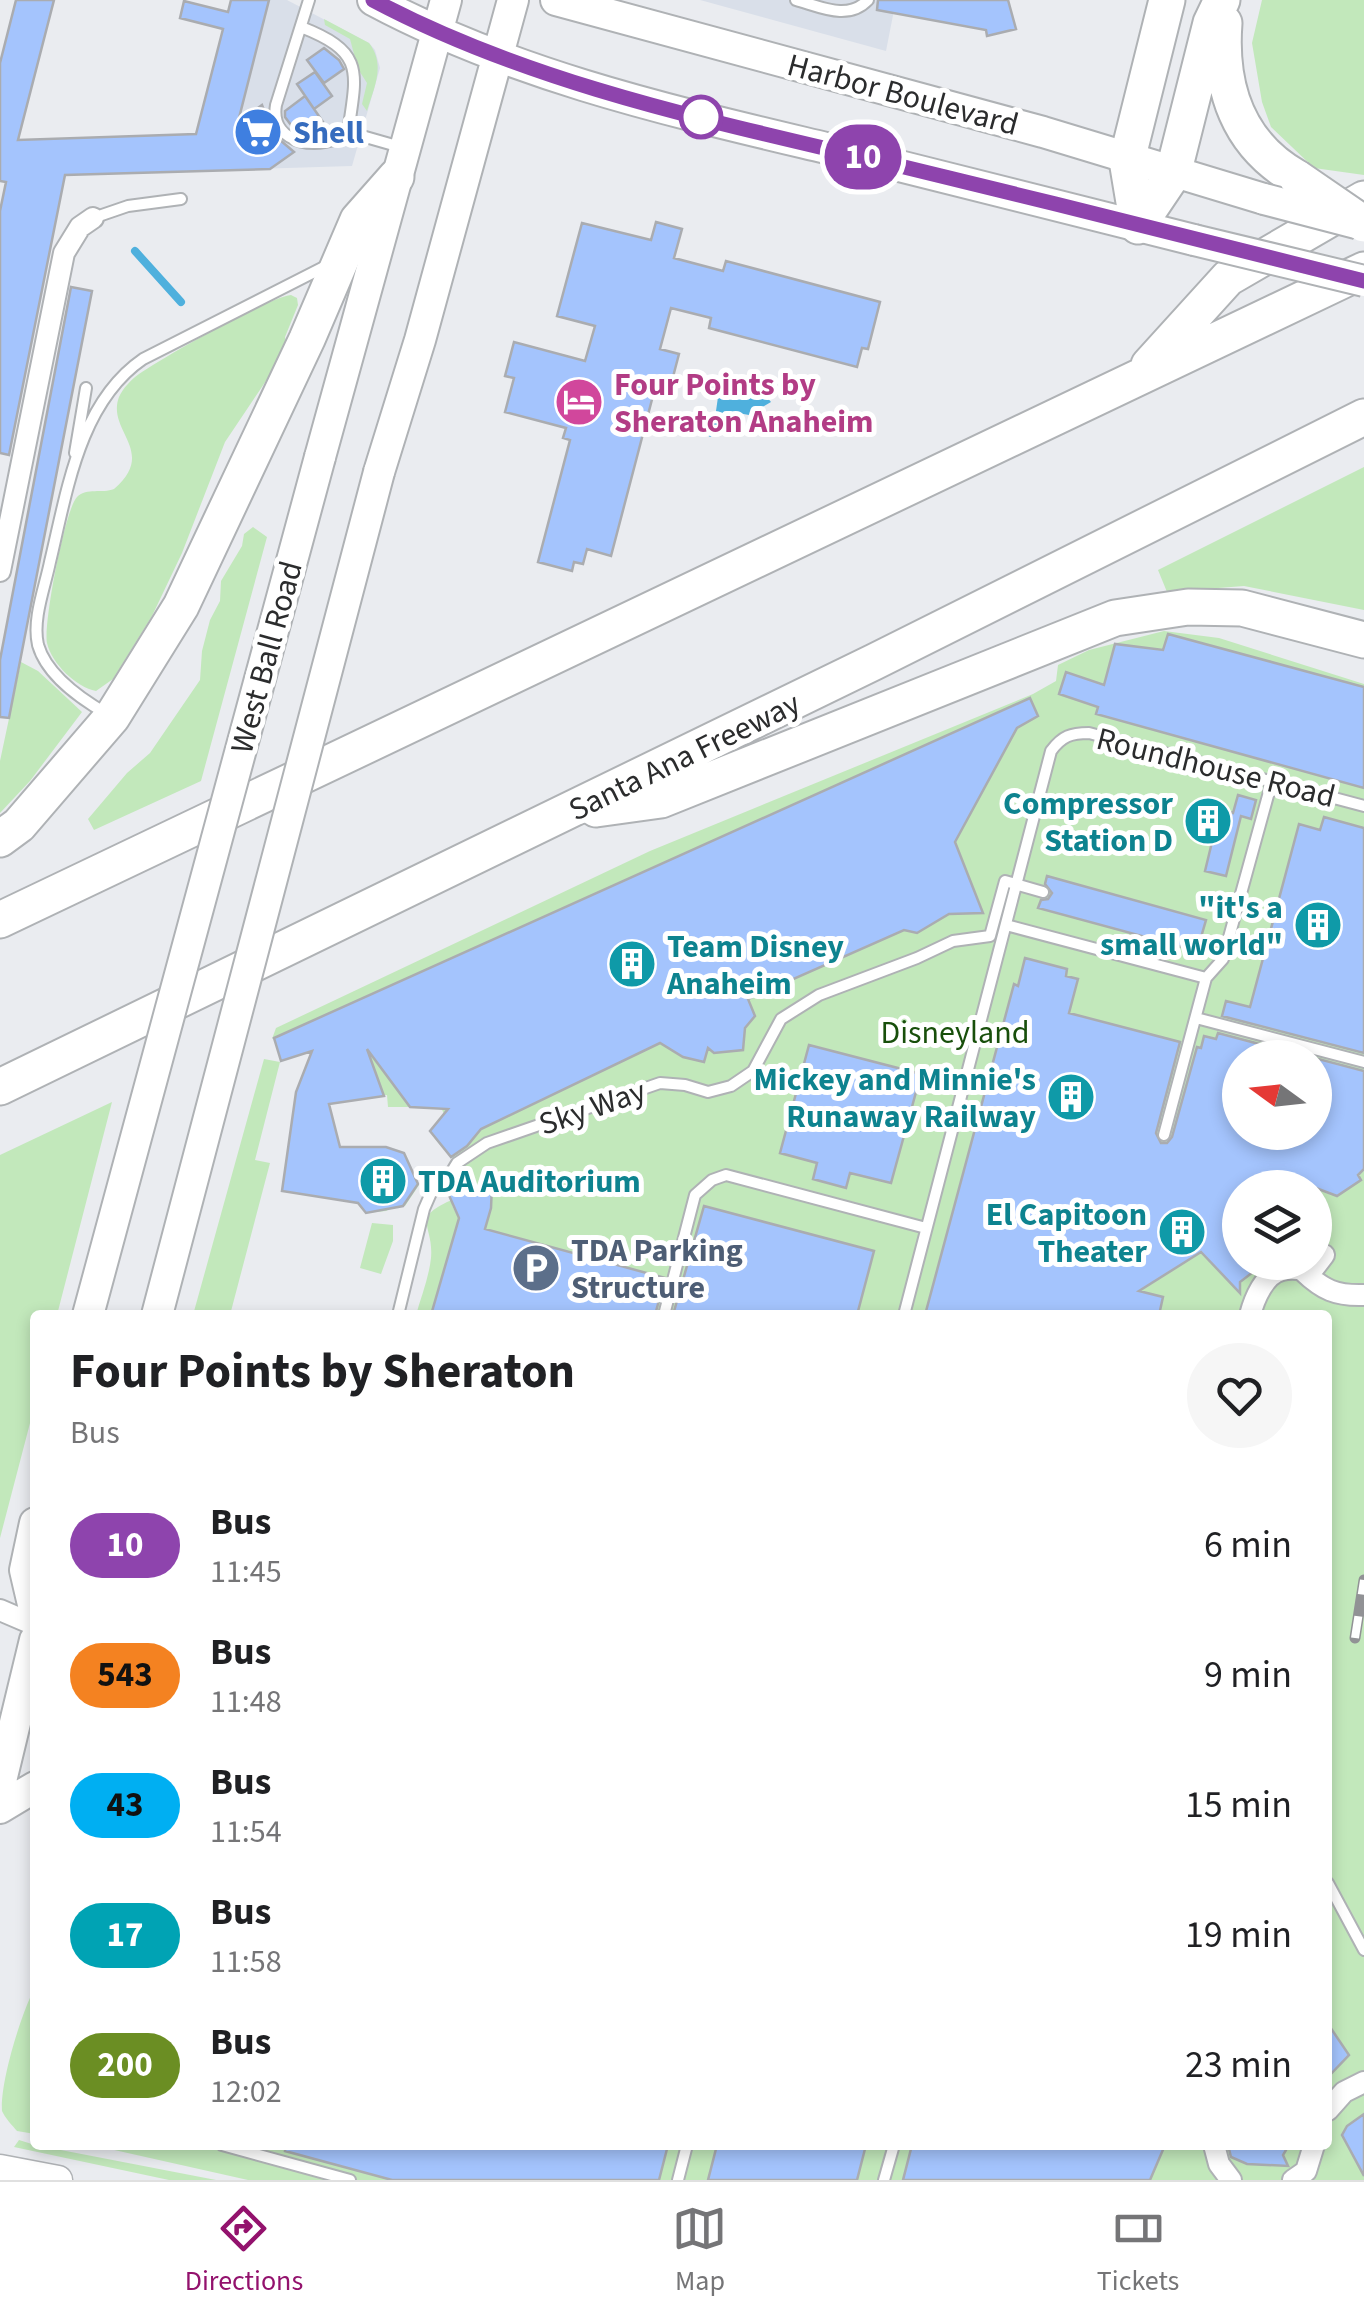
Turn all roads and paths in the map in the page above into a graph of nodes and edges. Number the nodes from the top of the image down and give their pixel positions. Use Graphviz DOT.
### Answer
graph roads {
  1 [pos="308,0"];
  2 [pos="373,0"];
  3 [pos="446,0"];
  4 [pos="513,0"];
  5 [pos="556,0"];
  6 [pos="796,0"];
  7 [pos="868,0"];
  8 [pos="1167,0"];
  9 [pos="1224,0"];
  10 [pos="301,26"];
  11 [pos="437,32"];
  12 [pos="498,58"];
  13 [pos="348,132"];
  14 [pos="1128,160"];
  15 [pos="400,162"];
  16 [pos="1174,174"];
  17 [pos="181,199"];
  18 [pos="1364,200"];
  19 [pos="93,218"];
  20 [pos="1364,224"];
  21 [pos="1138,226"];
  22 [pos="342,258"];
  23 [pos="1364,270"];
  24 [pos="1364,281"];
  25 [pos="1138,378"];
  26 [pos="86,388"];
  27 [pos="1364,417"];
  28 [pos="72,469"];
  29 [pos="4,534"];
  30 [pos="0,571"];
  31 [pos="1364,640"];
  32 [pos="112,717"];
  33 [pos="1272,781"];
  34 [pos="1364,806"];
  35 [pos="565,814"];
  36 [pos="0,840"];
  37 [pos="1016,884"];
  38 [pos="1043,892"];
  39 [pos="0,920"];
  40 [pos="1006,925"];
  41 [pos="1206,978"];
  42 [pos="1196,1018"];
  43 [pos="1364,1062"];
  44 [pos="0,1087"];
  45 [pos="1164,1134"];
  46 [pos="926,1228"];
  47 [pos="1268,1280"];
  48 [pos="1312,1280"];
  49 [pos="1364,1295"];
  50 [pos="89,1310"];
  51 [pos="158,1310"];
  52 [pos="399,1310"];
  53 [pos="665,1310"];
  54 [pos="905,1310"];
  55 [pos="1252,1310"];
  56 [pos="30,1546"];
  57 [pos="30,1591"];
  58 [pos="0,1610"];
  59 [pos="30,1623"];
  60 [pos="30,1661"];
  61 [pos="0,1785"];
  62 [pos="30,1790"];
  63 [pos="0,1808"];
  64 [pos="1332,1890"];
  65 [pos="1364,1950"];
  66 [pos="1364,2082"];
  67 [pos="1332,2106"];
  68 [pos="240,2150"];
  69 [pos="686,2150"];
  70 [pos="893,2150"];
  71 [pos="1215,2150"];
  72 [pos="1312,2150"];
  73 [pos="0,2169"];
  74 [pos="58,2180"];
  75 [pos="350,2180"];
  76 [pos="678,2180"];
  77 [pos="884,2180"];
  78 [pos="1232,2180"];
  79 [pos="1294,2180"];
  1 -- 10 [label="lane"];
  2 -- 11 [label="main road"];
  3 -- 11 [label="main road, West Ball Road"];
  4 -- 12 [label="main road, West Ball Road"];
  5 -- 14 [label="main road, Harbor Boulevard"];
  6 -- 7 [label="lane"];
  8 -- 14 [label="highway"];
  9 -- 16 [label="highway"];
  9 -- 20 [label="highway, bridge"];
  10 -- 13 [label="lane"];
  10 -- 13 [label="lane"];
  11 -- 12 [label="main road"];
  11 -- 15 [label="main road, West Ball Road"];
  12 -- 21 [label="main road"];
  12 -- 51 [label="main road, West Ball Road, bridge"];
  13 -- 15 [label="lane"];
  14 -- 16 [label="main road, Harbor Boulevard"];
  14 -- 21 [label="highway"];
  15 -- 22 [label="highway"];
  15 -- 50 [label="main road, West Ball Road, bridge"];
  16 -- 20 [label="main road, Harbor Boulevard, bridge"];
  16 -- 21 [label="highway"];
  17 -- 19 [label="lane"];
  18 -- 25 [label="highway"];
  19 -- 29 [label="street"];
  21 -- 24 [label="main road, bridge"];
  22 -- 28 [label="lane"];
  22 -- 32 [label="highway"];
  23 -- 25 [label="highway"];
  25 -- 39 [label="highway"];
  26 -- 28 [label="lane"];
  27 -- 35 [label="highway, Santa Ana Freeway"];
  28 -- 32 [label="lane"];
  29 -- 30 [label="street"];
  31 -- 35 [label="highway"];
  32 -- 36 [label="highway"];
  33 -- 34 [label="lane, Roundhouse Road"];
  33 -- 37 [label="lane, Roundhouse Road"];
  33 -- 41 [label="lane"];
  35 -- 44 [label="highway, Santa Ana Freeway"];
  37 -- 38 [label="lane"];
  37 -- 40 [label="lane"];
  37 -- 52 [label="lane, Sky Way"];
  40 -- 41 [label="lane"];
  40 -- 46 [label="lane"];
  41 -- 42 [label="lane"];
  42 -- 43 [label="lane"];
  42 -- 45 [label="lane"];
  46 -- 53 [label="lane"];
  46 -- 54 [label="lane"];
  47 -- 55 [label="street"];
  48 -- 49 [label="street"];
  56 -- 57 [label="main road"];
  58 -- 59 [label="street"];
  60 -- 61 [label="main road"];
  62 -- 63 [label="main road"];
  64 -- 65 [label="lane"];
  66 -- 67 [label="street"];
  68 -- 75 [label="lane"];
  69 -- 76 [label="lane"];
  70 -- 77 [label="lane"];
  71 -- 78 [label="street"];
  72 -- 79 [label="street"];
  73 -- 74 [label="main road"];
}
